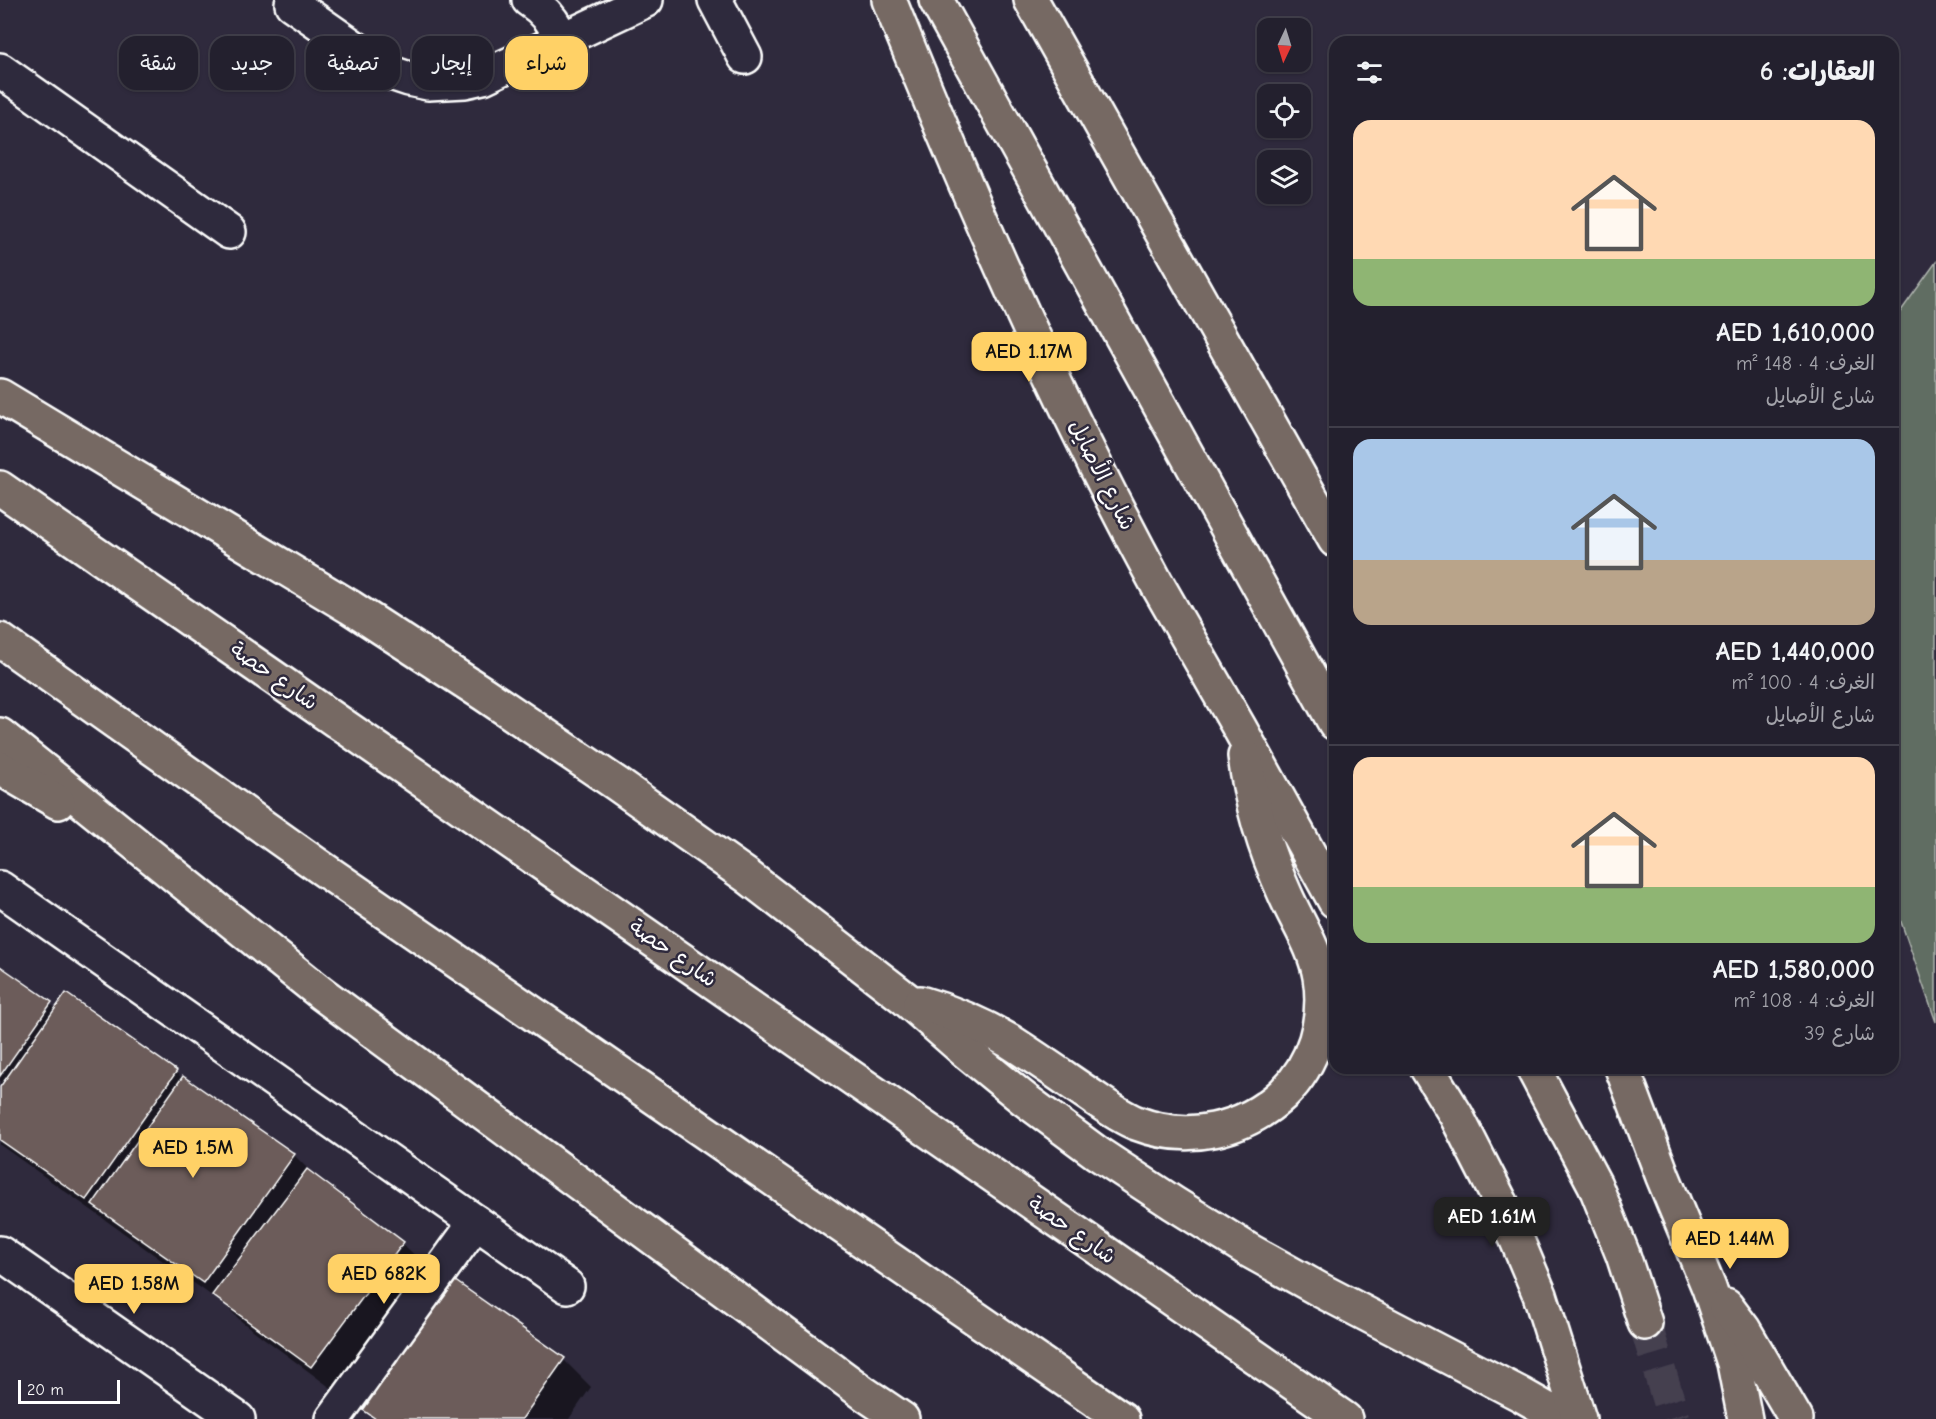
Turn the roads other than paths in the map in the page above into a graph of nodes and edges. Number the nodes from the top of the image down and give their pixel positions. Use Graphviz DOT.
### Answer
graph roads {
  1 [pos="529,0"];
  2 [pos="646,0"];
  3 [pos="715,0"];
  4 [pos="889,0"];
  5 [pos="936,0"];
  6 [pos="1031,0"];
  7 [pos="292,4"];
  8 [pos="560,36"];
  9 [pos="570,36"];
  10 [pos="745,57"];
  11 [pos="505,67"];
  12 [pos="0,70"];
  13 [pos="229,232"];
  14 [pos="0,396"];
  15 [pos="0,488"];
  16 [pos="1329,529"];
  17 [pos="0,640"];
  18 [pos="1329,712"];
  19 [pos="1241,731"];
  20 [pos="0,735"];
  21 [pos="0,768"];
  22 [pos="146,853"];
  23 [pos="0,888"];
  24 [pos="1329,890"];
  25 [pos="906,999"];
  26 [pos="1431,1074"];
  27 [pos="1536,1074"];
  28 [pos="1624,1074"];
  29 [pos="476,1222"];
  30 [pos="0,1253"];
  31 [pos="567,1286"];
  32 [pos="1709,1288"];
  33 [pos="1645,1323"];
  34 [pos="865,1394"];
  35 [pos="238,1419"];
  36 [pos="333,1419"];
  37 [pos="895,1419"];
  38 [pos="902,1419"];
  39 [pos="1122,1419"];
  40 [pos="1346,1419"];
  41 [pos="1564,1419"];
  42 [pos="1579,1419"];
  43 [pos="1745,1419"];
  44 [pos="1796,1419"];
  1 -- 8 [label="street"];
  2 -- 9 [label="street"];
  3 -- 10 [label="street"];
  4 -- 19 [label="main road, شارع الأصايل"];
  5 -- 18 [label="main road"];
  6 -- 16 [label="main road"];
  7 -- 11 [label="street"];
  12 -- 13 [label="street"];
  14 -- 25 [label="main road"];
  15 -- 40 [label="main road, شارع حصة"];
  17 -- 39 [label="main road"];
  19 -- 24 [label="main road, شارع الأصايل"];
  19 -- 25 [label="main road"];
  20 -- 22 [label="main road"];
  21 -- 22 [label="main road"];
  22 -- 34 [label="main road"];
  23 -- 29 [label="street"];
  25 -- 41 [label="main road"];
  26 -- 42 [label="main road"];
  27 -- 33 [label="main road"];
  28 -- 32 [label="main road"];
  29 -- 31 [label="street"];
  29 -- 36 [label="street"];
  30 -- 35 [label="street"];
  32 -- 43 [label="main road"];
  32 -- 44 [label="main road"];
  34 -- 37 [label="main road"];
  34 -- 38 [label="main road"];
}
